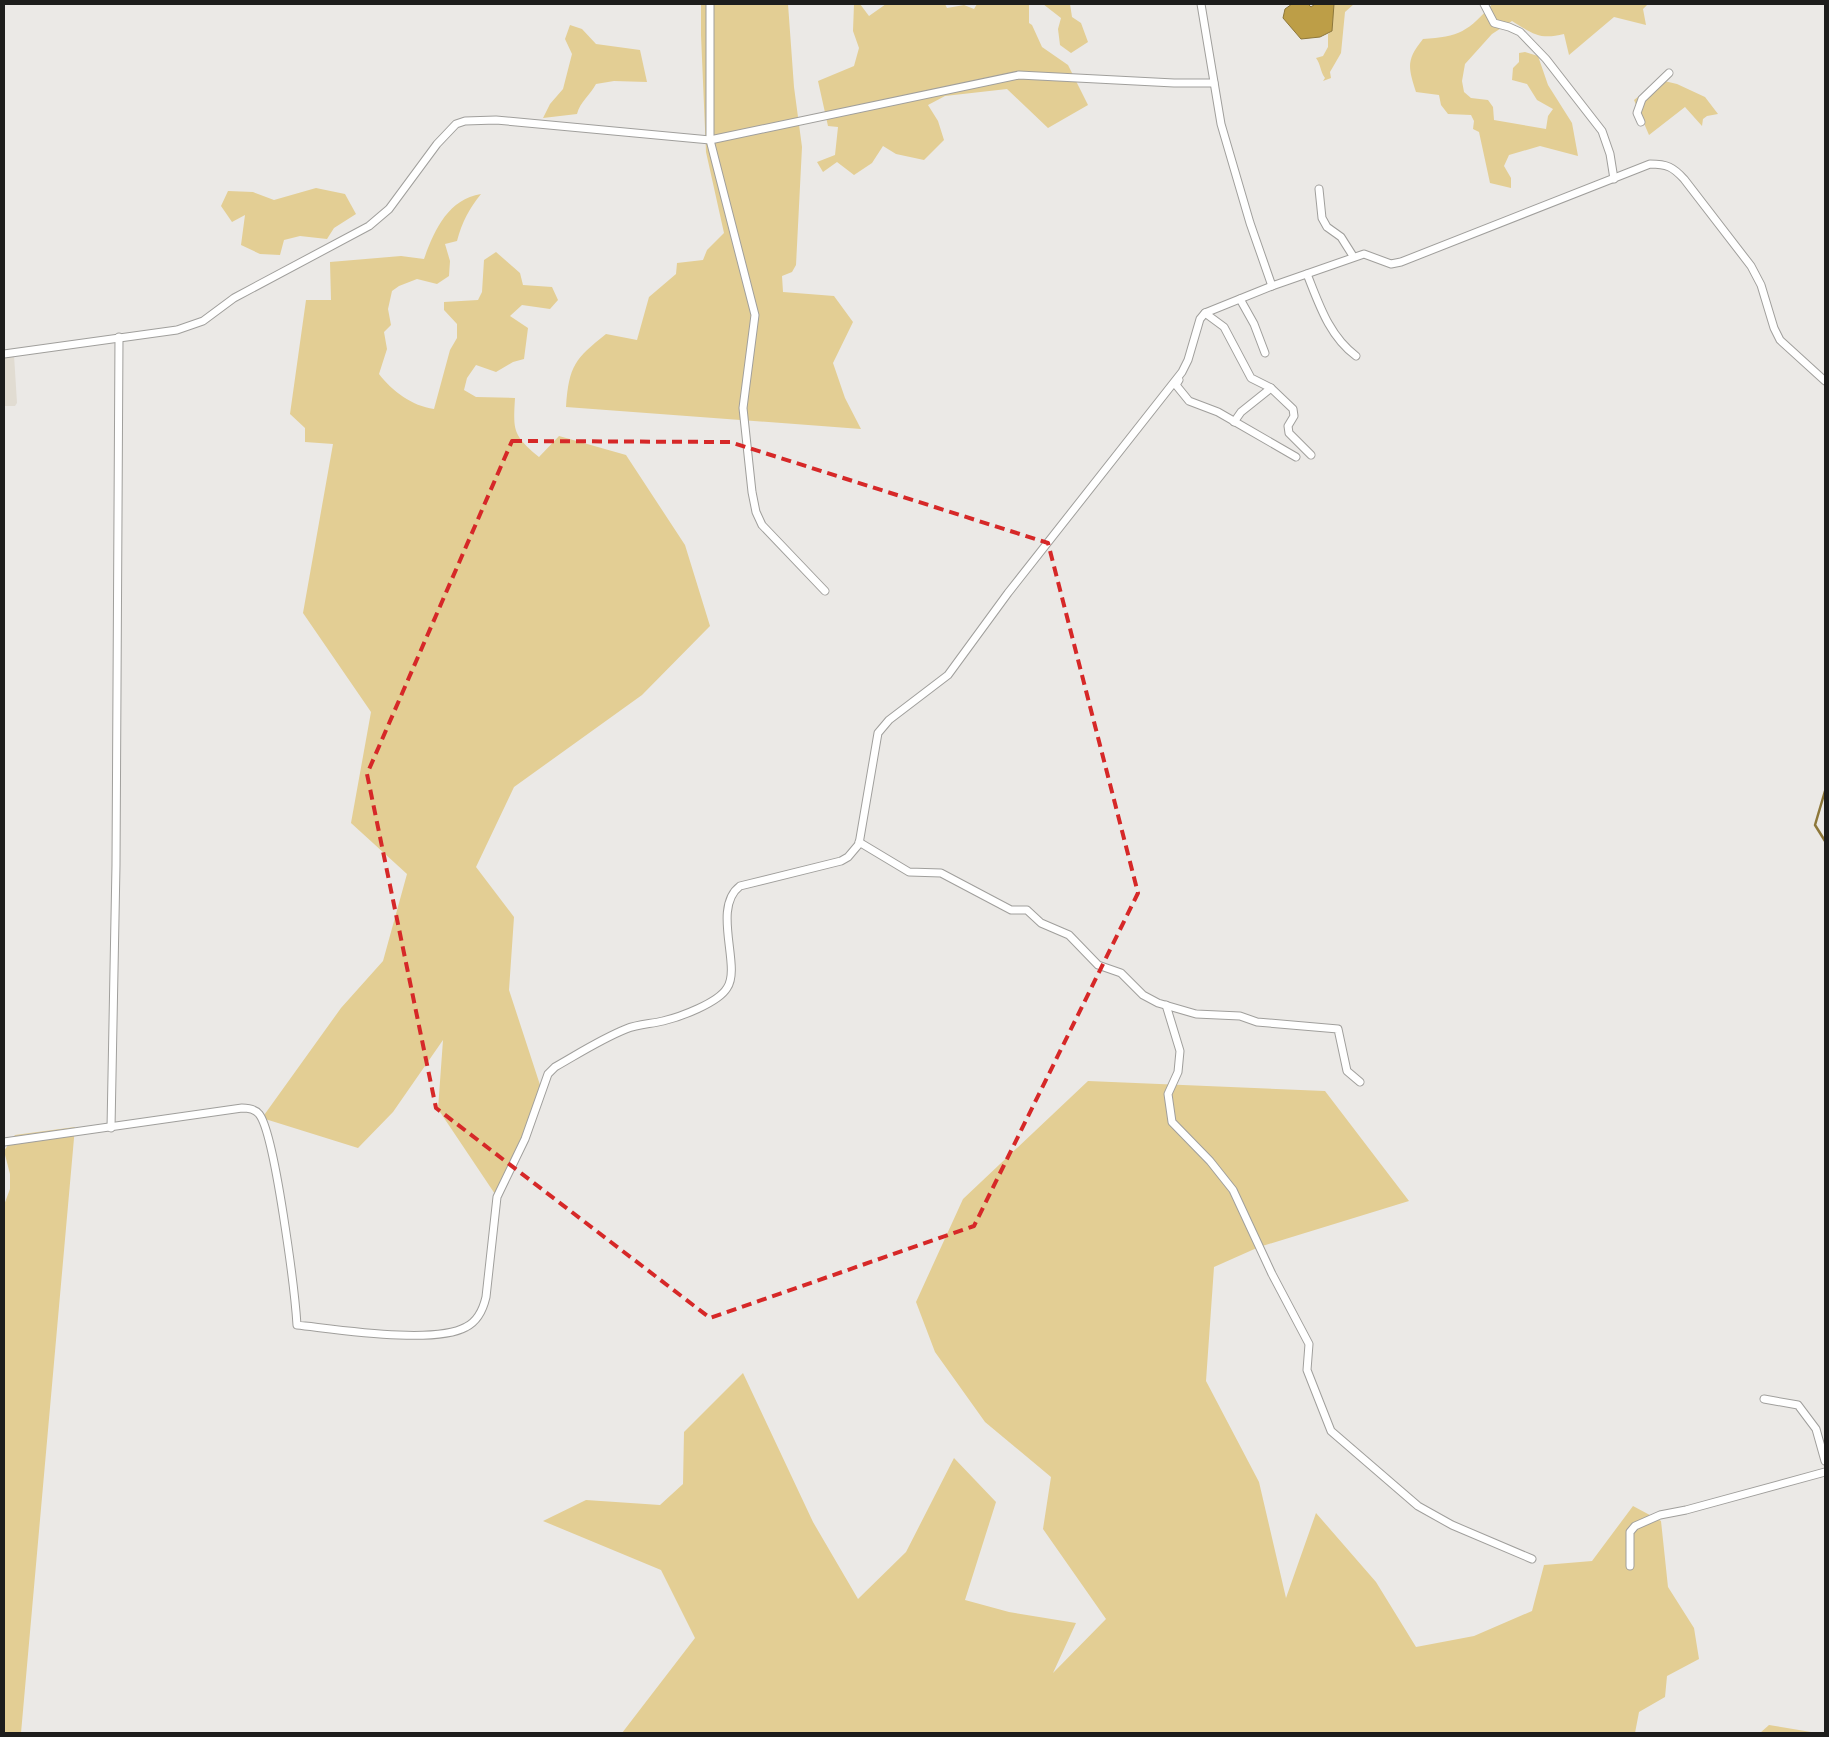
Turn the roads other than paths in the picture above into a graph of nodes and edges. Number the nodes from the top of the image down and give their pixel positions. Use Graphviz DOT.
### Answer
graph roads {
  1 [pos="710,4"];
  2 [pos="1201,4"];
  3 [pos="1484,4"];
  4 [pos="1669,73"];
  5 [pos="1214,83"];
  6 [pos="1641,122"];
  7 [pos="710,140"];
  8 [pos="1614,180"];
  9 [pos="1319,189"];
  10 [pos="1353,256"];
  11 [pos="1307,274"];
  12 [pos="1272,286"];
  13 [pos="1240,299"];
  14 [pos="1205,313"];
  15 [pos="119,338"];
  16 [pos="1266,353"];
  17 [pos="4,354"];
  18 [pos="1356,356"];
  19 [pos="1182,372"];
  20 [pos="1825,381"];
  21 [pos="1271,388"];
  22 [pos="1234,422"];
  23 [pos="1310,455"];
  24 [pos="1296,457"];
  25 [pos="825,591"];
  26 [pos="860,842"];
  27 [pos="1166,1005"];
  28 [pos="1360,1082"];
  29 [pos="111,1128"];
  30 [pos="4,1142"];
  31 [pos="1764,1399"];
  32 [pos="1825,1461"];
  33 [pos="1825,1472"];
  34 [pos="1532,1559"];
  35 [pos="1630,1566"];
  1 -- 7 [label="street"];
  2 -- 5 [label="street"];
  3 -- 8 [label="street"];
  4 -- 6 [label="street"];
  5 -- 7 [label="street"];
  5 -- 12 [label="street"];
  7 -- 15 [label="street"];
  7 -- 25 [label="street"];
  8 -- 10 [label="street"];
  8 -- 20 [label="street"];
  9 -- 10 [label="street"];
  10 -- 11 [label="street"];
  11 -- 12 [label="street"];
  11 -- 18 [label="street"];
  12 -- 13 [label="street"];
  13 -- 14 [label="street"];
  13 -- 16 [label="street"];
  14 -- 19 [label="street"];
  14 -- 21 [label="street"];
  15 -- 17 [label="street"];
  15 -- 29 [label="street"];
  19 -- 22 [label="street"];
  19 -- 26 [label="street"];
  21 -- 22 [label="street"];
  21 -- 23 [label="street"];
  22 -- 24 [label="street"];
  26 -- 27 [label="street"];
  26 -- 29 [label="street"];
  27 -- 28 [label="street"];
  27 -- 34 [label="street"];
  29 -- 30 [label="street"];
  31 -- 32 [label="street"];
  33 -- 35 [label="street"];
}
